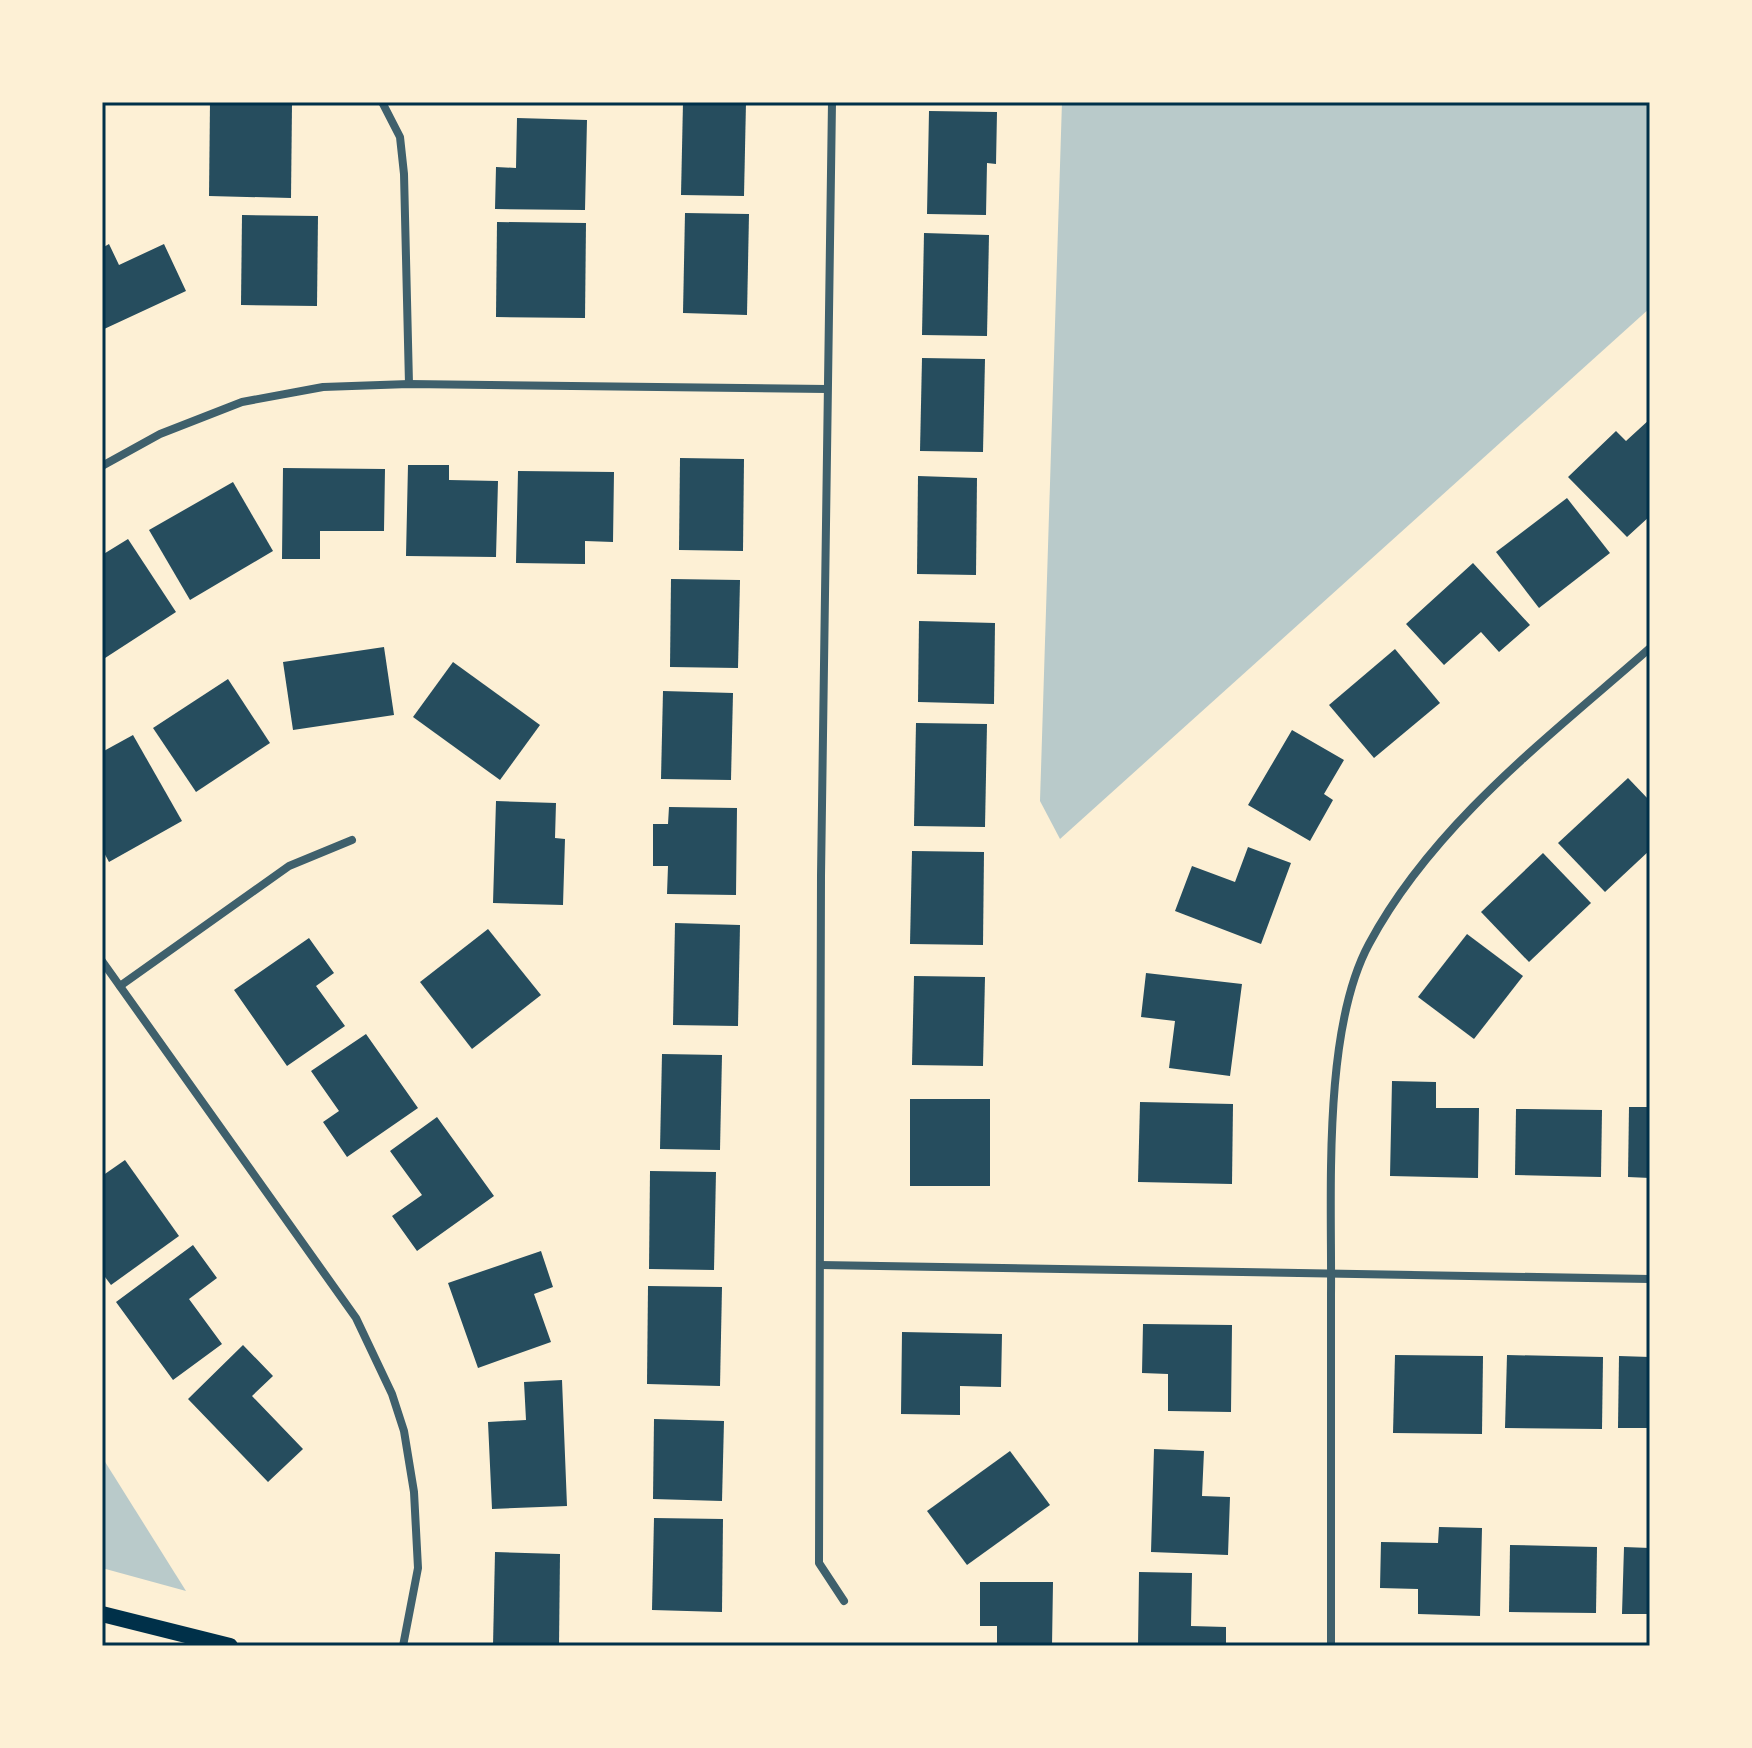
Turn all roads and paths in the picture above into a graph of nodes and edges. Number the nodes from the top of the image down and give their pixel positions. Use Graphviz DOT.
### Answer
graph roads {
  1 [pos="382,102"];
  2 [pos="832,102"];
  3 [pos="409,384"];
  4 [pos="827,389"];
  5 [pos="102,466"];
  6 [pos="1650,648"];
  7 [pos="352,840"];
  8 [pos="102,961"];
  9 [pos="120,986"];
  10 [pos="820,1265"];
  11 [pos="1331,1274"];
  12 [pos="1650,1279"];
  13 [pos="844,1601"];
  14 [pos="102,1614"];
  15 [pos="230,1646"];
  16 [pos="403,1646"];
  17 [pos="1331,1646"];
  1 -- 3 [label="street"];
  2 -- 4 [label="street"];
  3 -- 4 [label="street"];
  3 -- 5 [label="street"];
  4 -- 10 [label="street"];
  6 -- 11 [label="street"];
  7 -- 9 [label="street"];
  8 -- 9 [label="street"];
  9 -- 16 [label="street"];
  10 -- 11 [label="street"];
  10 -- 13 [label="street"];
  11 -- 12 [label="street"];
  11 -- 17 [label="street"];
  14 -- 15 [label="main road"];
}
